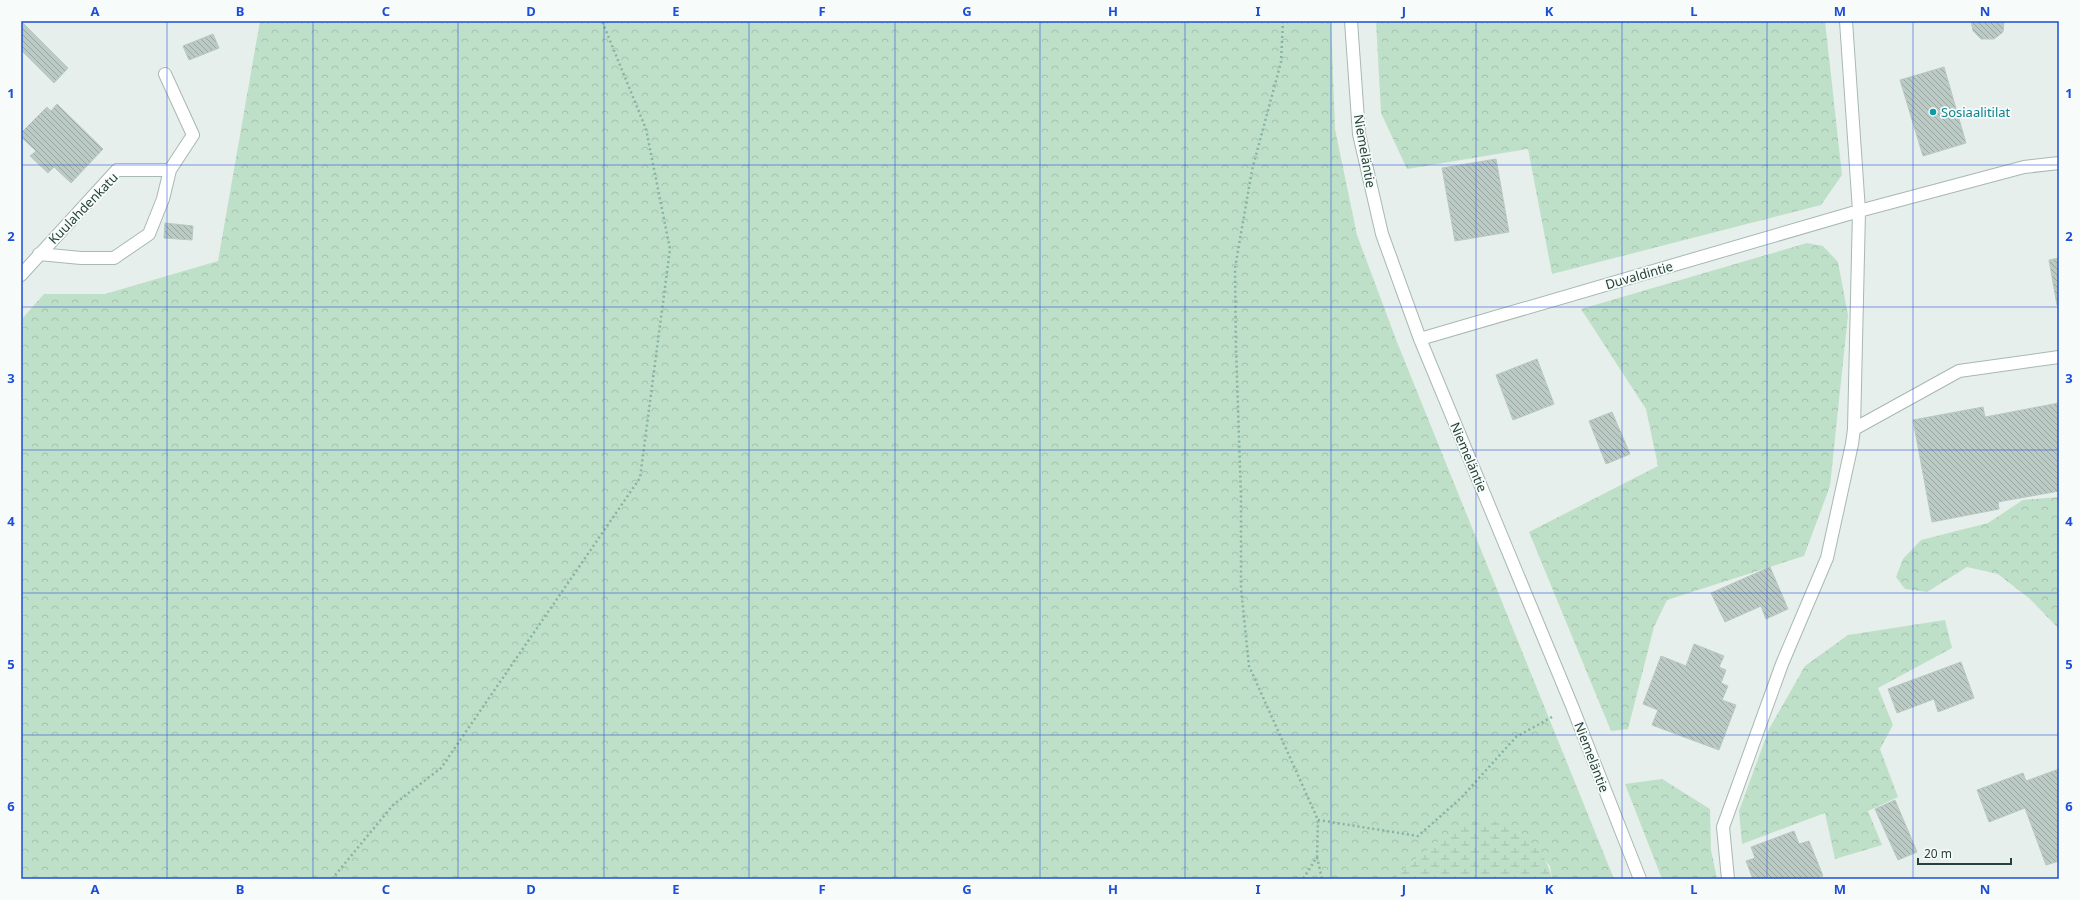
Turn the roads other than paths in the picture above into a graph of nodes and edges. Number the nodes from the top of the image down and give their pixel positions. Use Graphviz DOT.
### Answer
graph roads {
  1 [pos="1351,21"];
  2 [pos="1846,21"];
  3 [pos="165,74"];
  4 [pos="2059,164"];
  5 [pos="170,170"];
  6 [pos="1858,211"];
  7 [pos="39,254"];
  8 [pos="21,275"];
  9 [pos="1420,339"];
  10 [pos="2059,357"];
  11 [pos="1854,429"];
  12 [pos="1640,879"];
  13 [pos="1728,879"];
  1 -- 9 [label="street, Niemeläntie"];
  2 -- 6 [label="street"];
  3 -- 5 [label="street"];
  4 -- 6 [label="street, Duvaldintie"];
  5 -- 7 [label="street, Kuulahdenkatu"];
  5 -- 7 [label="street"];
  6 -- 9 [label="street, Duvaldintie"];
  6 -- 11 [label="street"];
  7 -- 8 [label="street, Kuulahdenkatu"];
  9 -- 12 [label="street, Niemeläntie"];
  10 -- 11 [label="street"];
  11 -- 13 [label="street"];
}
